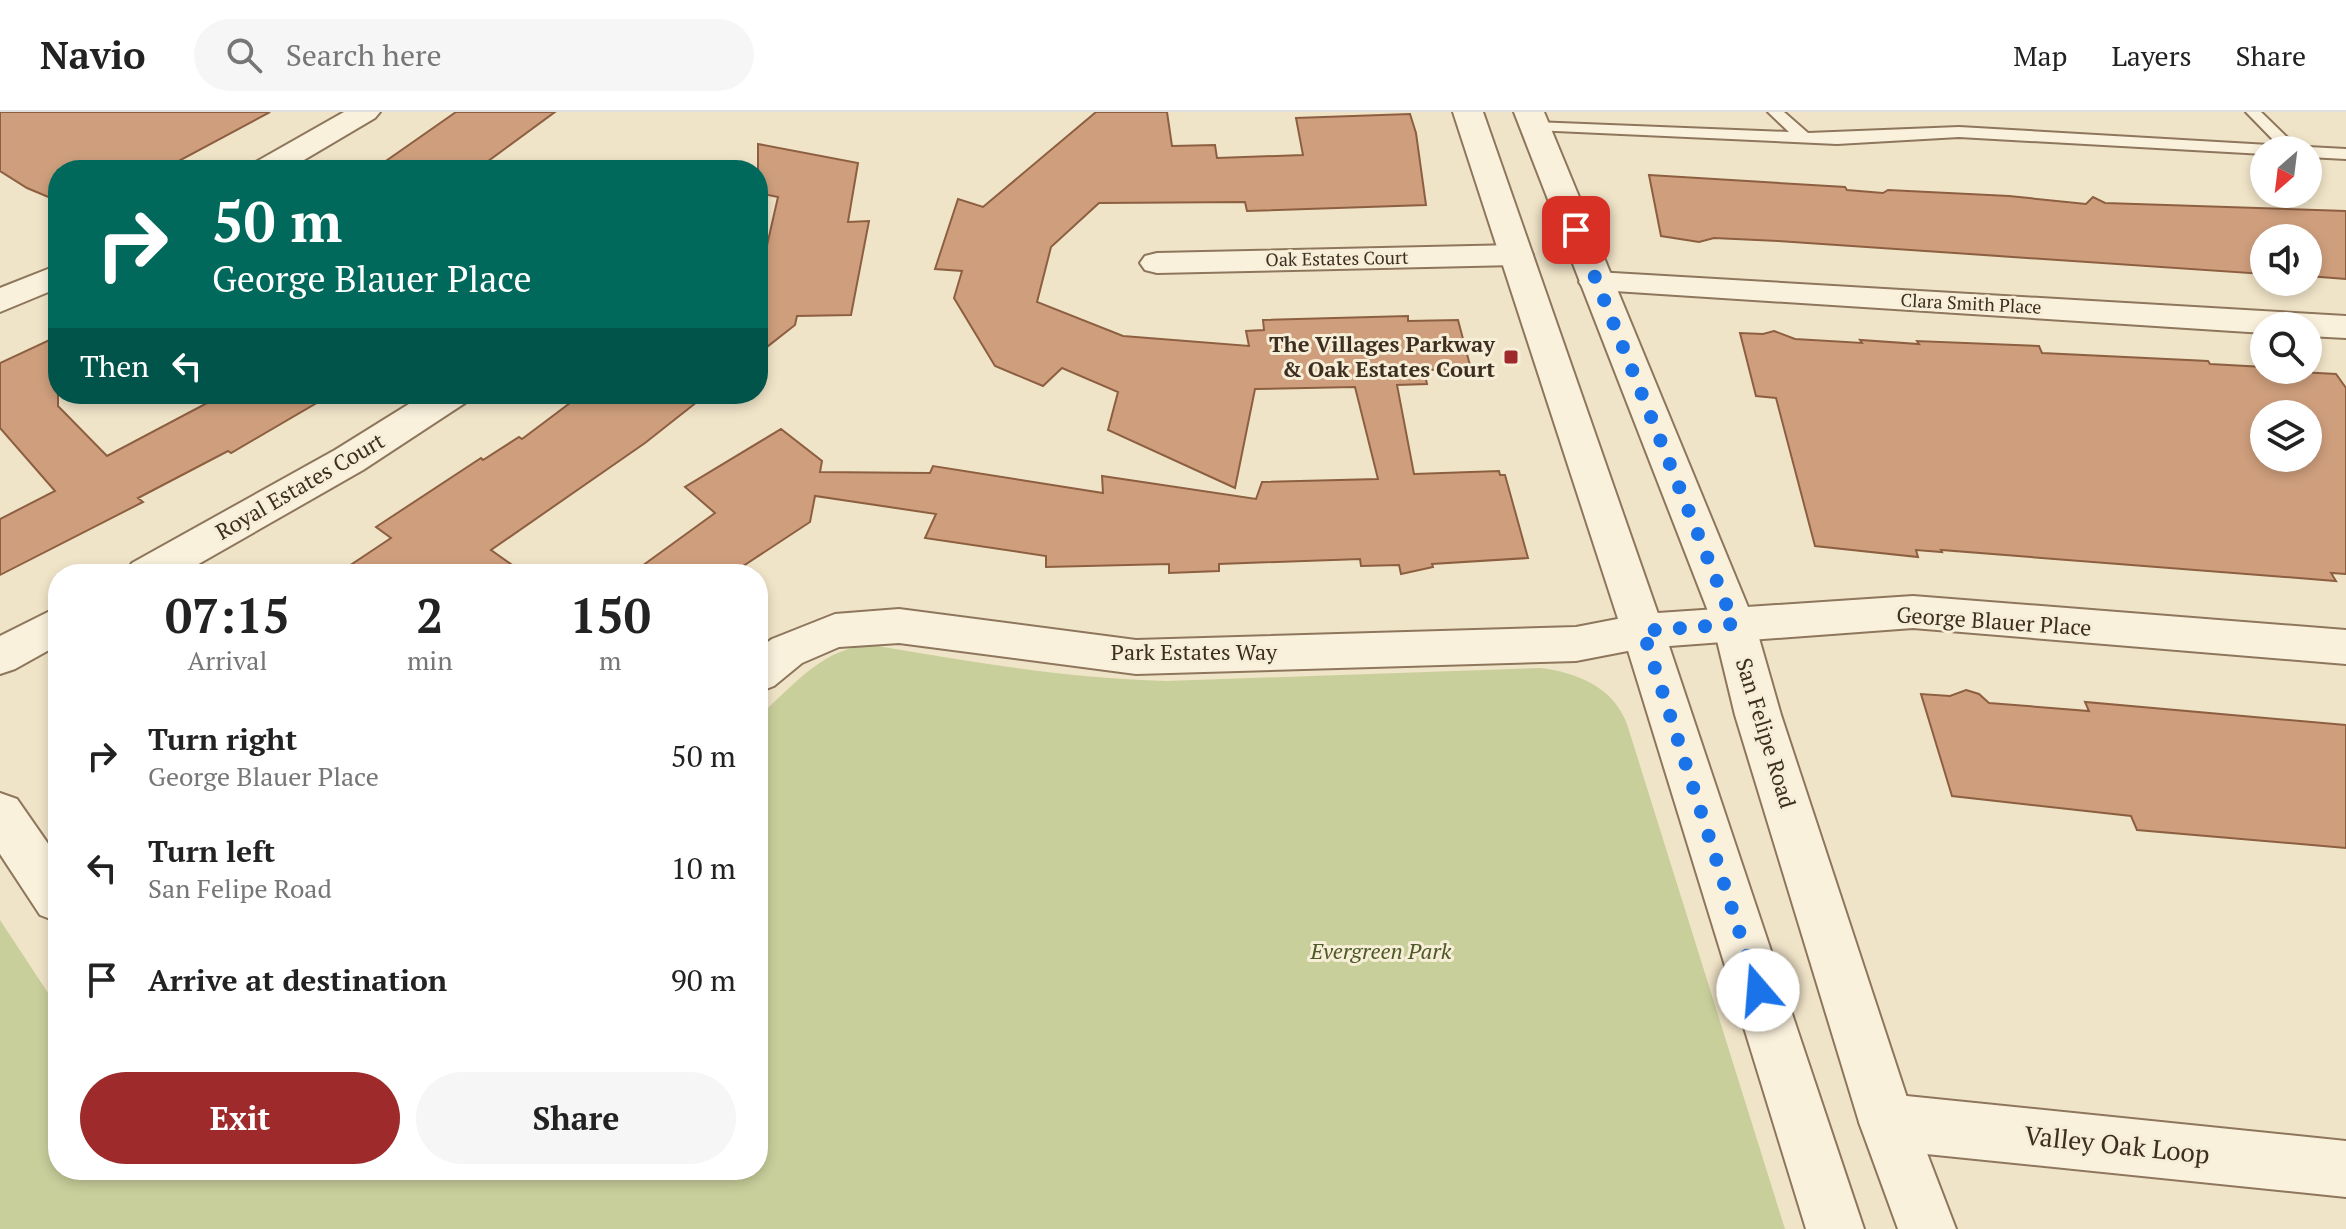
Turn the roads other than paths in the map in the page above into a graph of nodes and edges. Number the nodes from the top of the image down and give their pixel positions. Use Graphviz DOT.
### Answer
graph roads {
  1 [pos="365,112"];
  2 [pos="1468,112"];
  3 [pos="1775,112"];
  4 [pos="2253,112"];
  5 [pos="1531,119"];
  6 [pos="2278,136"];
  7 [pos="1803,137"];
  8 [pos="2250,149"];
  9 [pos="2322,153"];
  10 [pos="2346,154"];
  11 [pos="282,160"];
  12 [pos="1516,255"];
  13 [pos="1157,263"];
  14 [pos="48,279"];
  15 [pos="1596,282"];
  16 [pos="0,301"];
  17 [pos="2346,327"];
  18 [pos="436,404"];
  19 [pos="165,564"];
  20 [pos="1734,624"];
  21 [pos="48,630"];
  22 [pos="1643,631"];
  23 [pos="2346,647"];
  24 [pos="0,657"];
  25 [pos="768,666"];
  26 [pos="0,814"];
  27 [pos="48,884"];
  28 [pos="1887,1122"];
  29 [pos="2346,1169"];
  30 [pos="1835,1229"];
  31 [pos="1927,1229"];
  1 -- 11 [label="street"];
  2 -- 12 [label="street"];
  3 -- 7 [label="lane"];
  4 -- 6 [label="lane"];
  5 -- 7 [label="lane"];
  5 -- 15 [label="street, San Felipe Road"];
  7 -- 8 [label="lane"];
  9 -- 10 [label="lane"];
  12 -- 13 [label="street, Oak Estates Court"];
  12 -- 22 [label="street"];
  14 -- 16 [label="street"];
  15 -- 17 [label="street, Clara Smith Place"];
  15 -- 20 [label="street, San Felipe Road"];
  18 -- 19 [label="street, Royal Estates Court"];
  20 -- 22 [label="street, George Blauer Place"];
  20 -- 23 [label="street, George Blauer Place"];
  20 -- 28 [label="street, San Felipe Road"];
  21 -- 24 [label="street"];
  22 -- 25 [label="street, Park Estates Way"];
  22 -- 30 [label="street"];
  26 -- 27 [label="street"];
  28 -- 29 [label="street, Valley Oak Loop"];
  28 -- 31 [label="street, San Felipe Road"];
}
